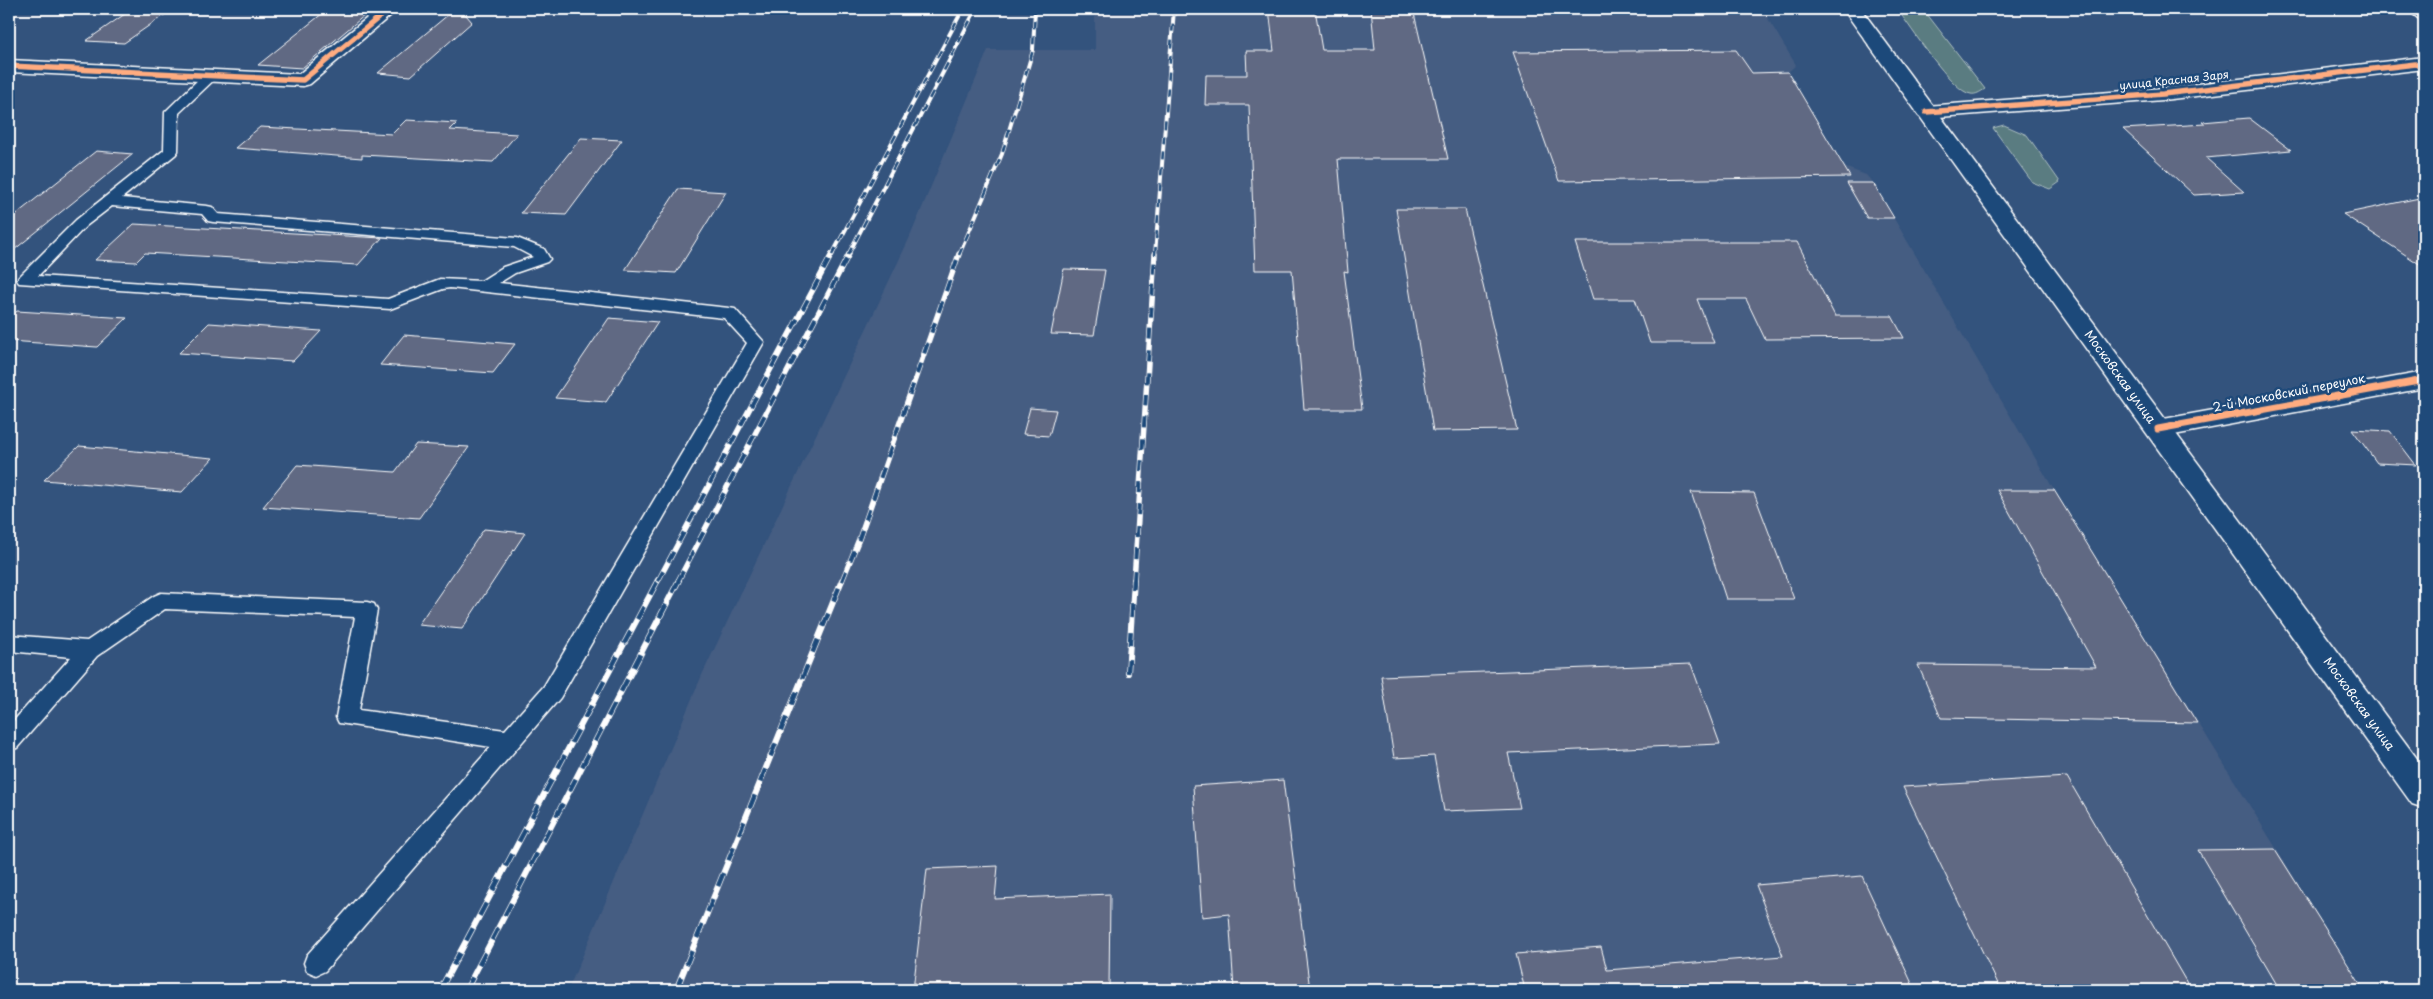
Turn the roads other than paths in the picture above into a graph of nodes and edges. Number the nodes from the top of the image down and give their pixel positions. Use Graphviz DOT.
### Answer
graph roads {
  1 [pos="388,9"];
  2 [pos="1852,9"];
  3 [pos="2416,9"];
  4 [pos="2424,14"];
  5 [pos="2424,63"];
  6 [pos="9,66"];
  7 [pos="212,74"];
  8 [pos="1926,112"];
  9 [pos="110,200"];
  10 [pos="485,286"];
  11 [pos="2424,380"];
  12 [pos="2158,429"];
  13 [pos="9,643"];
  14 [pos="90,650"];
  15 [pos="510,740"];
  16 [pos="9,741"];
  17 [pos="2424,794"];
  18 [pos="316,962"];
  1 -- 7 [label="street"];
  2 -- 8 [label="street, Московская улица"];
  3 -- 4 [label="street"];
  5 -- 8 [label="street, улица Красная Заря"];
  6 -- 7 [label="street"];
  7 -- 9 [label="lane"];
  8 -- 12 [label="street, Московская улица"];
  9 -- 10 [label="lane"];
  9 -- 10 [label="lane"];
  10 -- 15 [label="lane"];
  11 -- 12 [label="street, 2-й Московский переулок"];
  12 -- 17 [label="street, Московская улица"];
  13 -- 14 [label="lane"];
  14 -- 15 [label="lane"];
  14 -- 16 [label="lane"];
  15 -- 18 [label="lane"];
}
